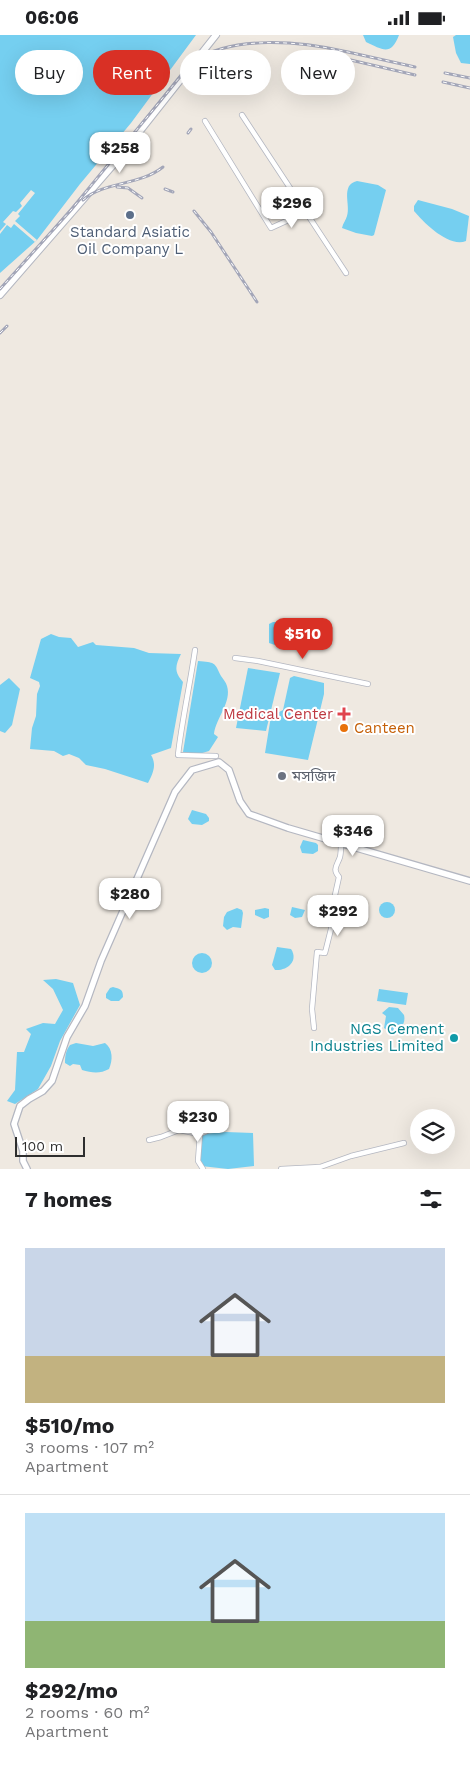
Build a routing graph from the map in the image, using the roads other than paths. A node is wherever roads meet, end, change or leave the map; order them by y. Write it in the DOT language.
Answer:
graph roads {
  1 [pos="216,35"];
  2 [pos="242,115"];
  3 [pos="205,121"];
  4 [pos="306,212"];
  5 [pos="346,273"];
  6 [pos="0,295"];
  7 [pos="195,649"];
  8 [pos="235,658"];
  9 [pos="368,683"];
  10 [pos="216,756"];
  11 [pos="341,843"];
  12 [pos="470,881"];
  13 [pos="314,1028"];
  14 [pos="207,1106"];
  15 [pos="200,1134"];
  16 [pos="149,1140"];
  17 [pos="404,1143"];
  18 [pos="27,1169"];
  19 [pos="203,1169"];
  20 [pos="281,1169"];
  1 -- 6 [label="main road"];
  2 -- 4 [label="street"];
  3 -- 4 [label="street"];
  4 -- 5 [label="street"];
  7 -- 10 [label="street"];
  8 -- 9 [label="street"];
  11 -- 12 [label="street"];
  11 -- 13 [label="street"];
  11 -- 18 [label="street"];
  14 -- 15 [label="street"];
  15 -- 16 [label="street"];
  15 -- 19 [label="street"];
  17 -- 20 [label="street"];
}
